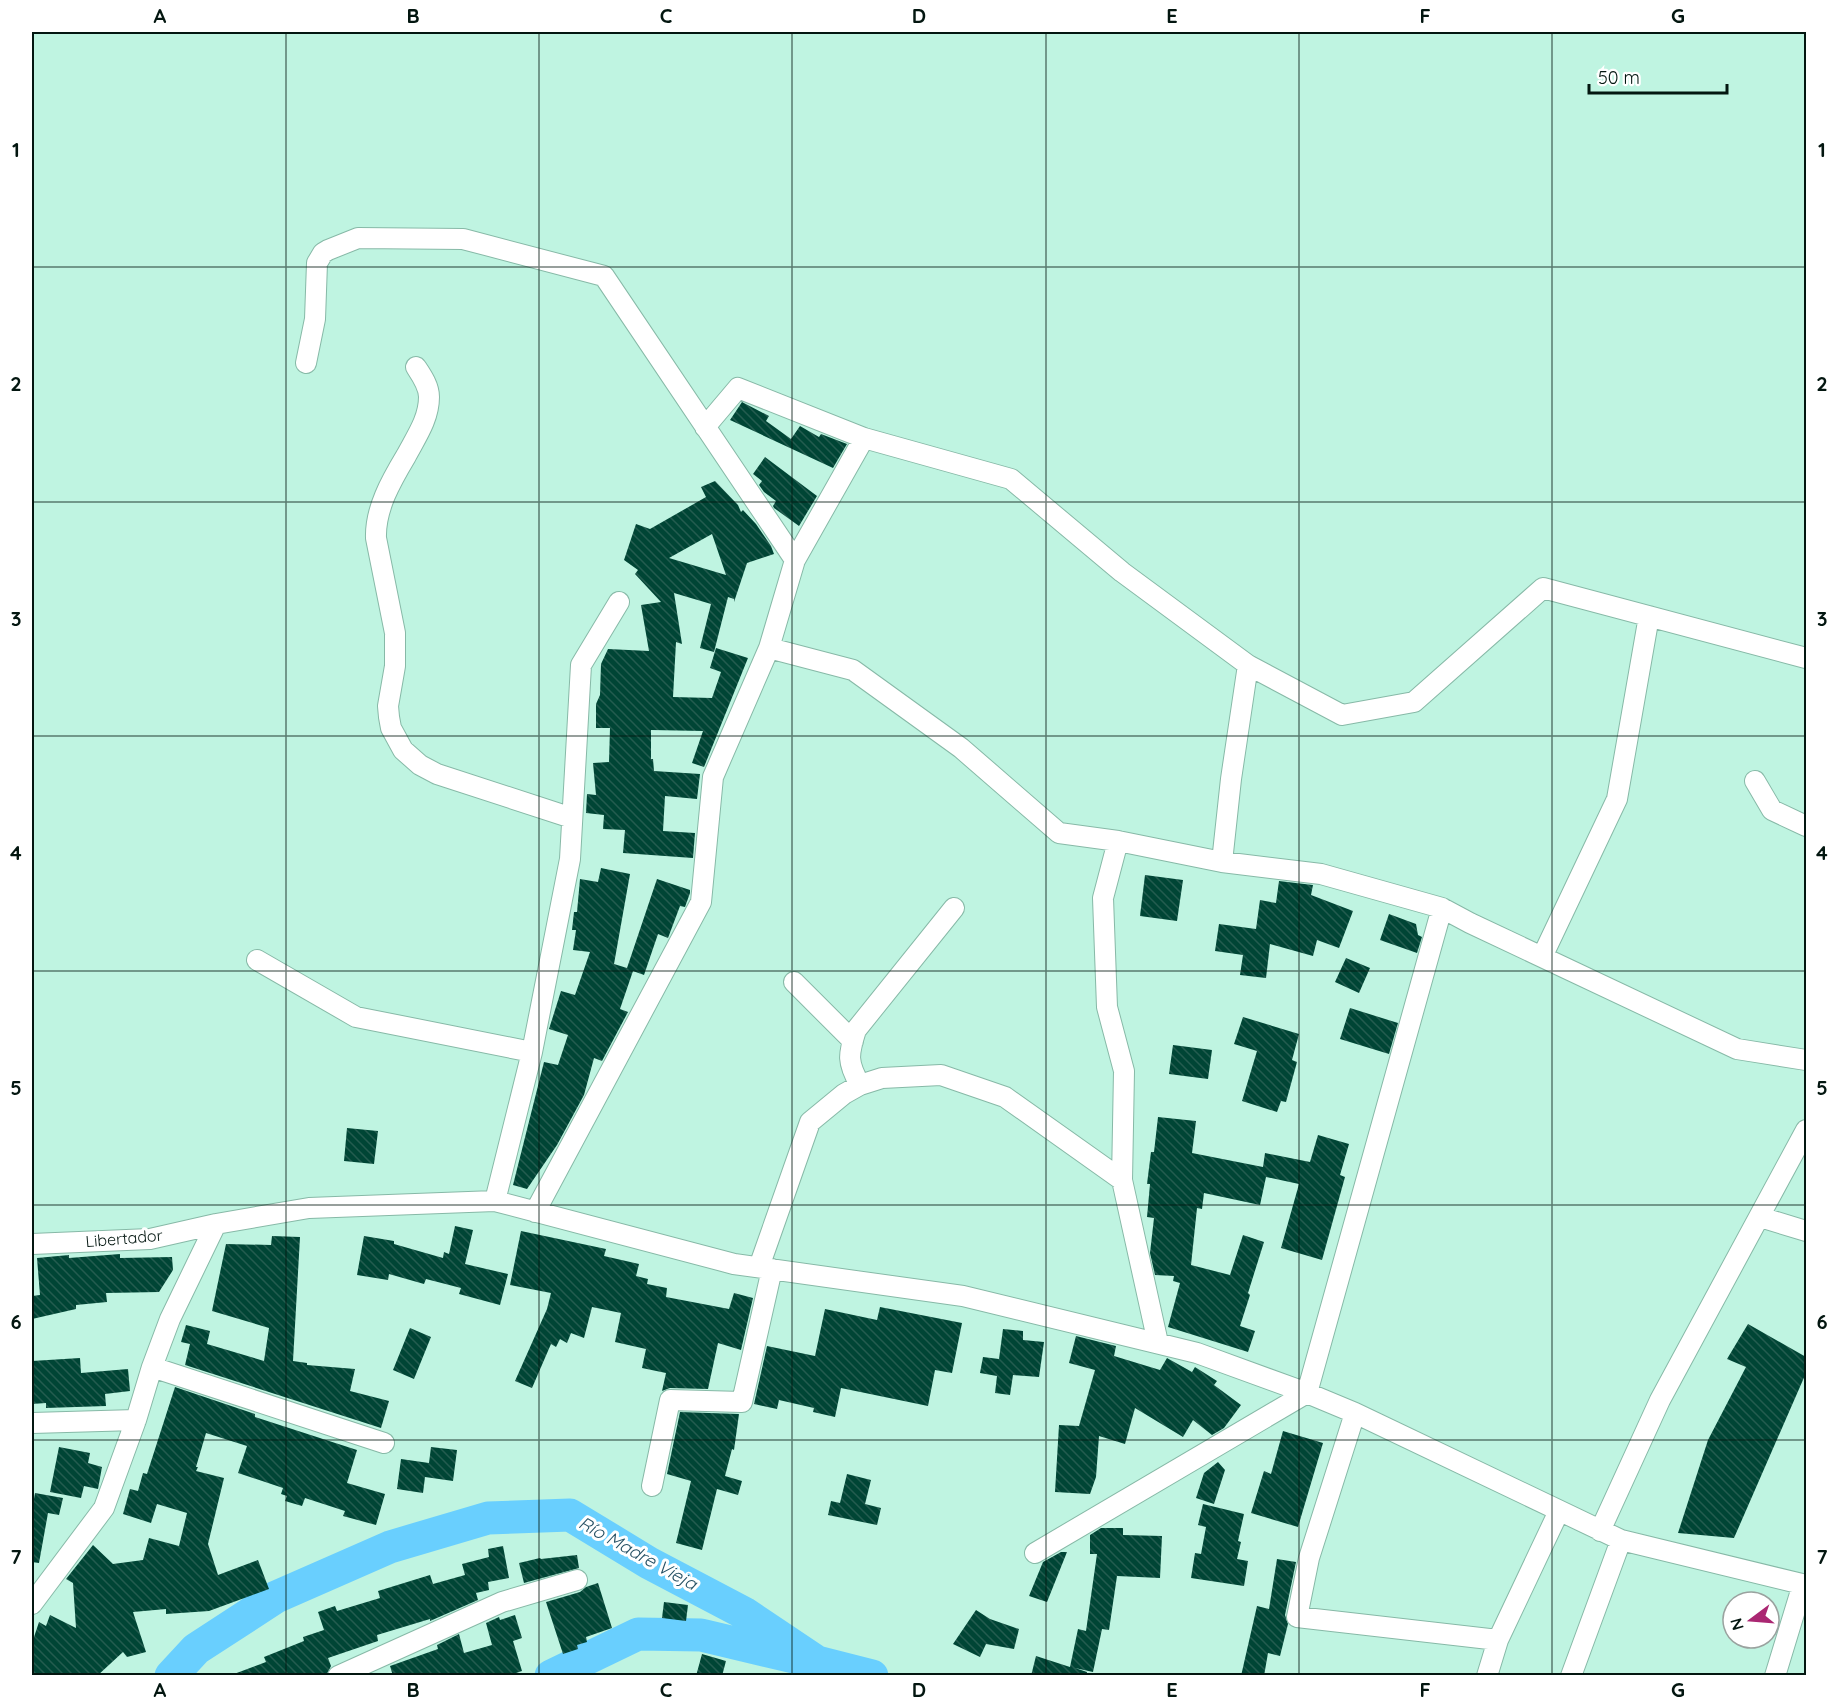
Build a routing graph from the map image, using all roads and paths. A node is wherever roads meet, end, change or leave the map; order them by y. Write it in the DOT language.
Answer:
graph roads {
  1 [pos="306,363"];
  2 [pos="417,367"];
  3 [pos="705,427"];
  4 [pos="864,438"];
  5 [pos="795,560"];
  6 [pos="619,602"];
  7 [pos="1649,616"];
  8 [pos="769,648"];
  9 [pos="1806,658"];
  10 [pos="1248,665"];
  11 [pos="1755,781"];
  12 [pos="572,818"];
  13 [pos="1806,826"];
  14 [pos="1118,840"];
  15 [pos="1222,862"];
  16 [pos="954,908"];
  17 [pos="1442,908"];
  18 [pos="1542,957"];
  19 [pos="258,960"];
  20 [pos="794,982"];
  21 [pos="853,1041"];
  22 [pos="532,1052"];
  23 [pos="1806,1060"];
  24 [pos="860,1085"];
  25 [pos="1806,1130"];
  26 [pos="1122,1180"];
  27 [pos="495,1201"];
  28 [pos="535,1212"];
  29 [pos="1760,1217"];
  30 [pos="216,1224"];
  31 [pos="1806,1231"];
  32 [pos="32,1244"];
  33 [pos="766,1268"];
  34 [pos="1158,1343"];
  35 [pos="152,1367"];
  36 [pos="1307,1393"];
  37 [pos="1354,1413"];
  38 [pos="136,1420"];
  39 [pos="32,1423"];
  40 [pos="384,1443"];
  41 [pos="652,1486"];
  42 [pos="1559,1511"];
  43 [pos="1600,1531"];
  44 [pos="1621,1540"];
  45 [pos="1035,1553"];
  46 [pos="578,1580"];
  47 [pos="1805,1584"];
  48 [pos="32,1604"];
  49 [pos="1498,1640"];
  50 [pos="338,1676"];
  51 [pos="1487,1676"];
  52 [pos="1571,1676"];
  53 [pos="1775,1676"];
  1 -- 3 [label="street"];
  2 -- 12 [label="street"];
  3 -- 4 [label="street"];
  3 -- 5 [label="street"];
  4 -- 5 [label="street"];
  4 -- 10 [label="street"];
  5 -- 8 [label="street"];
  6 -- 12 [label="street"];
  7 -- 9 [label="street"];
  7 -- 10 [label="street"];
  7 -- 18 [label="street"];
  8 -- 14 [label="street"];
  8 -- 28 [label="street"];
  10 -- 15 [label="street"];
  11 -- 13 [label="street"];
  12 -- 22 [label="street"];
  14 -- 15 [label="street"];
  14 -- 26 [label="street"];
  15 -- 17 [label="street"];
  16 -- 21 [label="street"];
  17 -- 18 [label="street"];
  17 -- 36 [label="street"];
  18 -- 23 [label="street"];
  19 -- 22 [label="street"];
  20 -- 21 [label="street"];
  21 -- 24 [label="street"];
  22 -- 27 [label="street"];
  24 -- 26 [label="street"];
  24 -- 33 [label="street"];
  25 -- 29 [label="street"];
  26 -- 34 [label="street"];
  27 -- 28 [label="street, Libertador"];
  27 -- 30 [label="street, Libertador"];
  28 -- 33 [label="street, Libertador"];
  29 -- 31 [label="street"];
  29 -- 43 [label="street"];
  30 -- 32 [label="street, Libertador"];
  30 -- 35 [label="street"];
  33 -- 34 [label="street, Libertador"];
  33 -- 41 [label="street"];
  34 -- 36 [label="street, Libertador"];
  35 -- 38 [label="street"];
  35 -- 40 [label="street"];
  36 -- 37 [label="street, Libertador"];
  36 -- 45 [label="street"];
  37 -- 42 [label="street, Libertador"];
  37 -- 49 [label="street"];
  38 -- 39 [label="street"];
  38 -- 48 [label="street"];
  42 -- 43 [label="street, Libertador"];
  42 -- 49 [label="street"];
  43 -- 44 [label="street, Libertador"];
  44 -- 47 [label="street, Libertador"];
  44 -- 52 [label="street"];
  46 -- 50 [label="street"];
  47 -- 53 [label="street"];
  49 -- 51 [label="street"];
}
